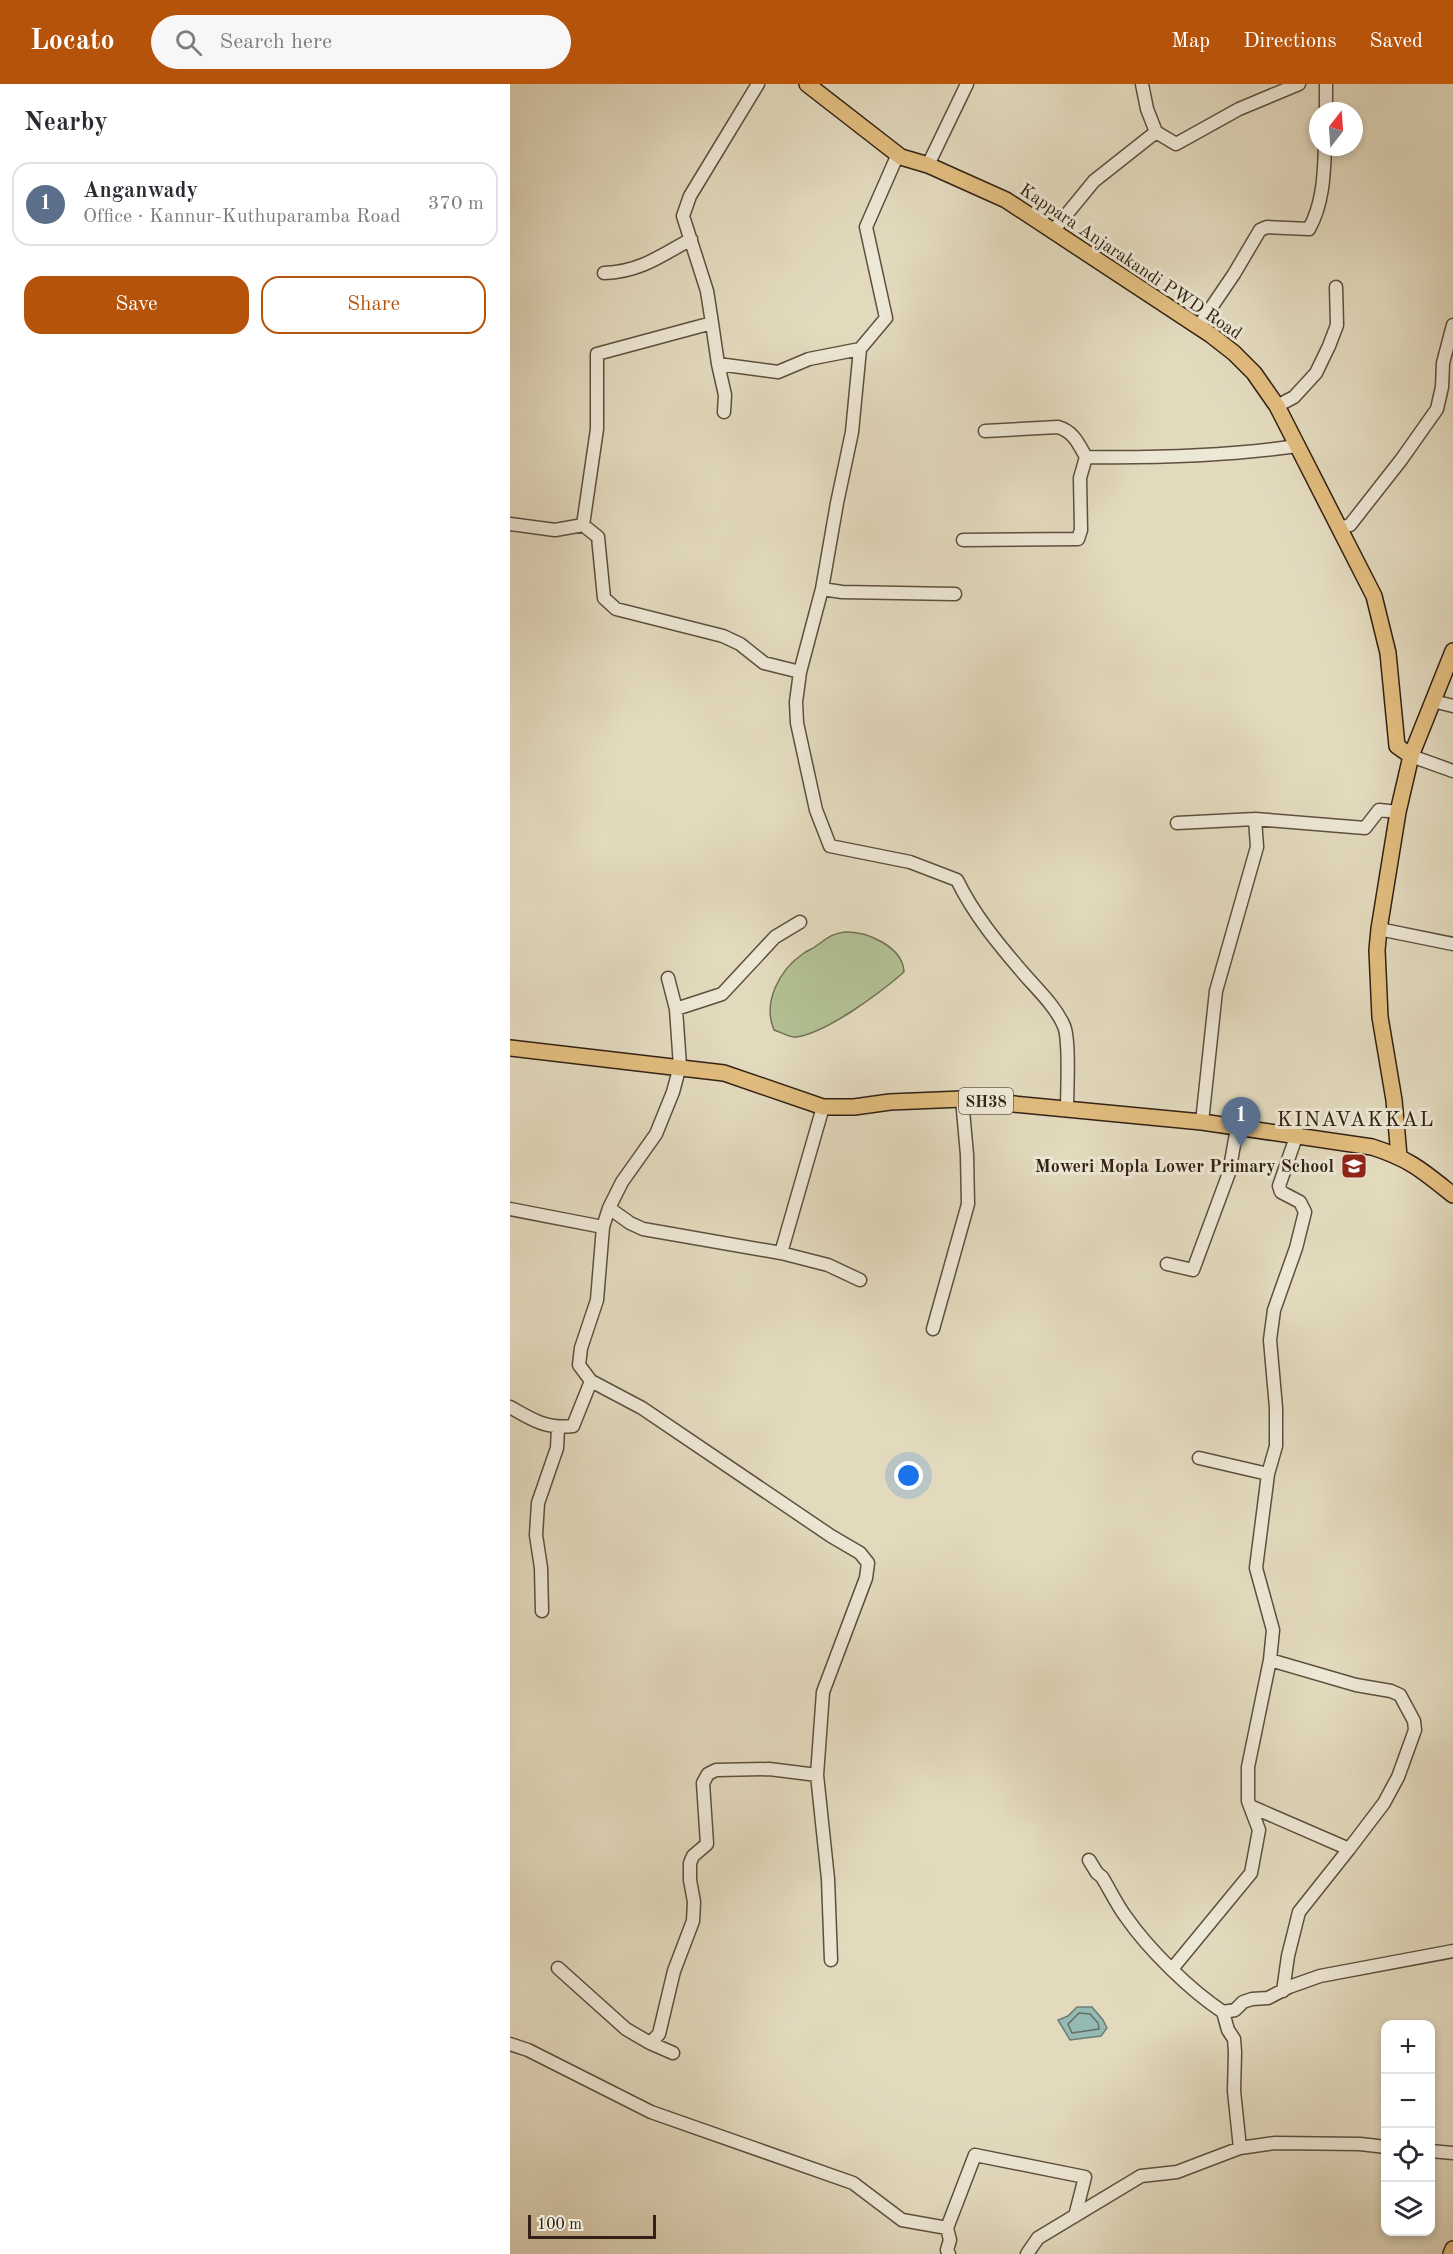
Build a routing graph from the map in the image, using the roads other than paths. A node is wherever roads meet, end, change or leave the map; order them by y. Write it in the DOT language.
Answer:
graph roads {
  1 [pos="758,84"];
  2 [pos="807,84"];
  3 [pos="967,84"];
  4 [pos="1142,84"];
  5 [pos="1299,84"];
  6 [pos="1326,84"];
  7 [pos="1326,102"];
  8 [pos="1156,132"];
  9 [pos="898,154"];
  10 [pos="1325,156"];
  11 [pos="928,165"];
  12 [pos="1053,231"];
  13 [pos="691,239"];
  14 [pos="604,273"];
  15 [pos="1336,287"];
  16 [pos="712,323"];
  17 [pos="1453,325"];
  18 [pos="1198,327"];
  19 [pos="860,349"];
  20 [pos="718,364"];
  21 [pos="1277,406"];
  22 [pos="724,412"];
  23 [pos="985,431"];
  24 [pos="1298,446"];
  25 [pos="1086,457"];
  26 [pos="510,524"];
  27 [pos="583,525"];
  28 [pos="1340,528"];
  29 [pos="963,540"];
  30 [pos="822,589"];
  31 [pos="955,594"];
  32 [pos="1453,651"];
  33 [pos="800,672"];
  34 [pos="1433,701"];
  35 [pos="1453,706"];
  36 [pos="1411,756"];
  37 [pos="1453,771"];
  38 [pos="1398,812"];
  39 [pos="1255,819"];
  40 [pos="1177,823"];
  41 [pos="800,922"];
  42 [pos="1379,929"];
  43 [pos="1453,944"];
  44 [pos="668,978"];
  45 [pos="676,1009"];
  46 [pos="510,1048"];
  47 [pos="680,1066"];
  48 [pos="962,1099"];
  49 [pos="824,1107"];
  50 [pos="1067,1109"];
  51 [pos="1202,1122"];
  52 [pos="1237,1128"];
  53 [pos="1296,1137"];
  54 [pos="1399,1156"];
  55 [pos="1453,1195"];
  56 [pos="609,1208"];
  57 [pos="510,1209"];
  58 [pos="603,1227"];
  59 [pos="781,1253"];
  60 [pos="1167,1264"];
  61 [pos="860,1280"];
  62 [pos="933,1329"];
  63 [pos="591,1381"];
  64 [pos="510,1407"];
  65 [pos="558,1428"];
  66 [pos="1199,1458"];
  67 [pos="1269,1474"];
  68 [pos="542,1611"];
  69 [pos="1270,1660"];
  70 [pos="817,1775"];
  71 [pos="1250,1806"];
  72 [pos="1349,1849"];
  73 [pos="1089,1860"];
  74 [pos="1453,1951"];
  75 [pos="831,1960"];
  76 [pos="558,1968"];
  77 [pos="1172,1969"];
  78 [pos="1283,1991"];
  79 [pos="1223,2012"];
  80 [pos="650,2043"];
  81 [pos="510,2044"];
  82 [pos="673,2053"];
  83 [pos="1381,2146"];
  84 [pos="1240,2148"];
  85 [pos="1435,2151"];
  86 [pos="1453,2153"];
  87 [pos="1075,2216"];
  88 [pos="947,2228"];
  89 [pos="1034,2249"];
  90 [pos="1453,2249"];
  91 [pos="950,2254"];
  92 [pos="1451,2254"];
  1 -- 13 [label="street"];
  2 -- 9 [label="main road, Kappara Anjarakandi PWD Road"];
  3 -- 11 [label="street"];
  4 -- 8 [label="street"];
  5 -- 8 [label="street"];
  6 -- 7 [label="street"];
  8 -- 12 [label="street"];
  9 -- 11 [label="main road, Kappara Anjarakandi PWD Road"];
  9 -- 19 [label="street"];
  10 -- 18 [label="street"];
  11 -- 12 [label="main road, Kappara Anjarakandi PWD Road"];
  12 -- 18 [label="main road, Kappara Anjarakandi PWD Road"];
  13 -- 14 [label="street"];
  13 -- 16 [label="street"];
  15 -- 21 [label="street"];
  16 -- 20 [label="street"];
  16 -- 27 [label="street"];
  17 -- 28 [label="street"];
  18 -- 21 [label="main road, Kappara Anjarakandi PWD Road"];
  19 -- 20 [label="street"];
  19 -- 30 [label="street"];
  20 -- 22 [label="street"];
  21 -- 24 [label="main road, Kappara Anjarakandi PWD Road"];
  23 -- 25 [label="street"];
  24 -- 25 [label="street"];
  24 -- 28 [label="main road, Kappara Anjarakandi PWD Road"];
  25 -- 29 [label="street"];
  26 -- 27 [label="street"];
  27 -- 33 [label="street"];
  28 -- 36 [label="main road, Kappara Anjarakandi PWD Road"];
  30 -- 31 [label="street"];
  30 -- 33 [label="street"];
  32 -- 34 [label="main road"];
  33 -- 50 [label="street"];
  34 -- 35 [label="street"];
  34 -- 36 [label="main road"];
  36 -- 37 [label="street"];
  36 -- 38 [label="main road"];
  38 -- 39 [label="street"];
  38 -- 42 [label="main road"];
  39 -- 40 [label="street"];
  39 -- 51 [label="street"];
  41 -- 45 [label="street"];
  42 -- 43 [label="street"];
  42 -- 54 [label="main road"];
  44 -- 45 [label="street"];
  45 -- 47 [label="street"];
  46 -- 47 [label="main road, SH38"];
  47 -- 49 [label="main road, SH38"];
  47 -- 56 [label="street"];
  48 -- 49 [label="main road, SH38"];
  48 -- 50 [label="main road, SH38"];
  48 -- 62 [label="street"];
  49 -- 59 [label="street"];
  50 -- 51 [label="main road, SH38"];
  51 -- 52 [label="main road, SH38"];
  52 -- 53 [label="main road, SH38"];
  52 -- 60 [label="street"];
  53 -- 54 [label="main road, SH38"];
  53 -- 67 [label="street"];
  54 -- 55 [label="main road, SH38"];
  56 -- 58 [label="street"];
  56 -- 59 [label="street"];
  57 -- 58 [label="street"];
  58 -- 63 [label="street"];
  59 -- 61 [label="street"];
  63 -- 65 [label="street"];
  63 -- 70 [label="street"];
  64 -- 65 [label="street"];
  65 -- 68 [label="street"];
  66 -- 67 [label="street"];
  67 -- 69 [label="street"];
  69 -- 71 [label="street"];
  69 -- 72 [label="street"];
  70 -- 75 [label="street"];
  70 -- 80 [label="street"];
  71 -- 72 [label="street"];
  71 -- 77 [label="street"];
  72 -- 78 [label="street"];
  73 -- 77 [label="street"];
  74 -- 78 [label="street"];
  76 -- 80 [label="street"];
  77 -- 79 [label="street"];
  78 -- 79 [label="street"];
  79 -- 84 [label="street"];
  80 -- 82 [label="street"];
  81 -- 88 [label="street"];
  83 -- 84 [label="street"];
  84 -- 87 [label="street"];
  85 -- 86 [label="street"];
  87 -- 88 [label="street"];
  87 -- 89 [label="street"];
  88 -- 91 [label="street"];
  90 -- 92 [label="main road"];
}
